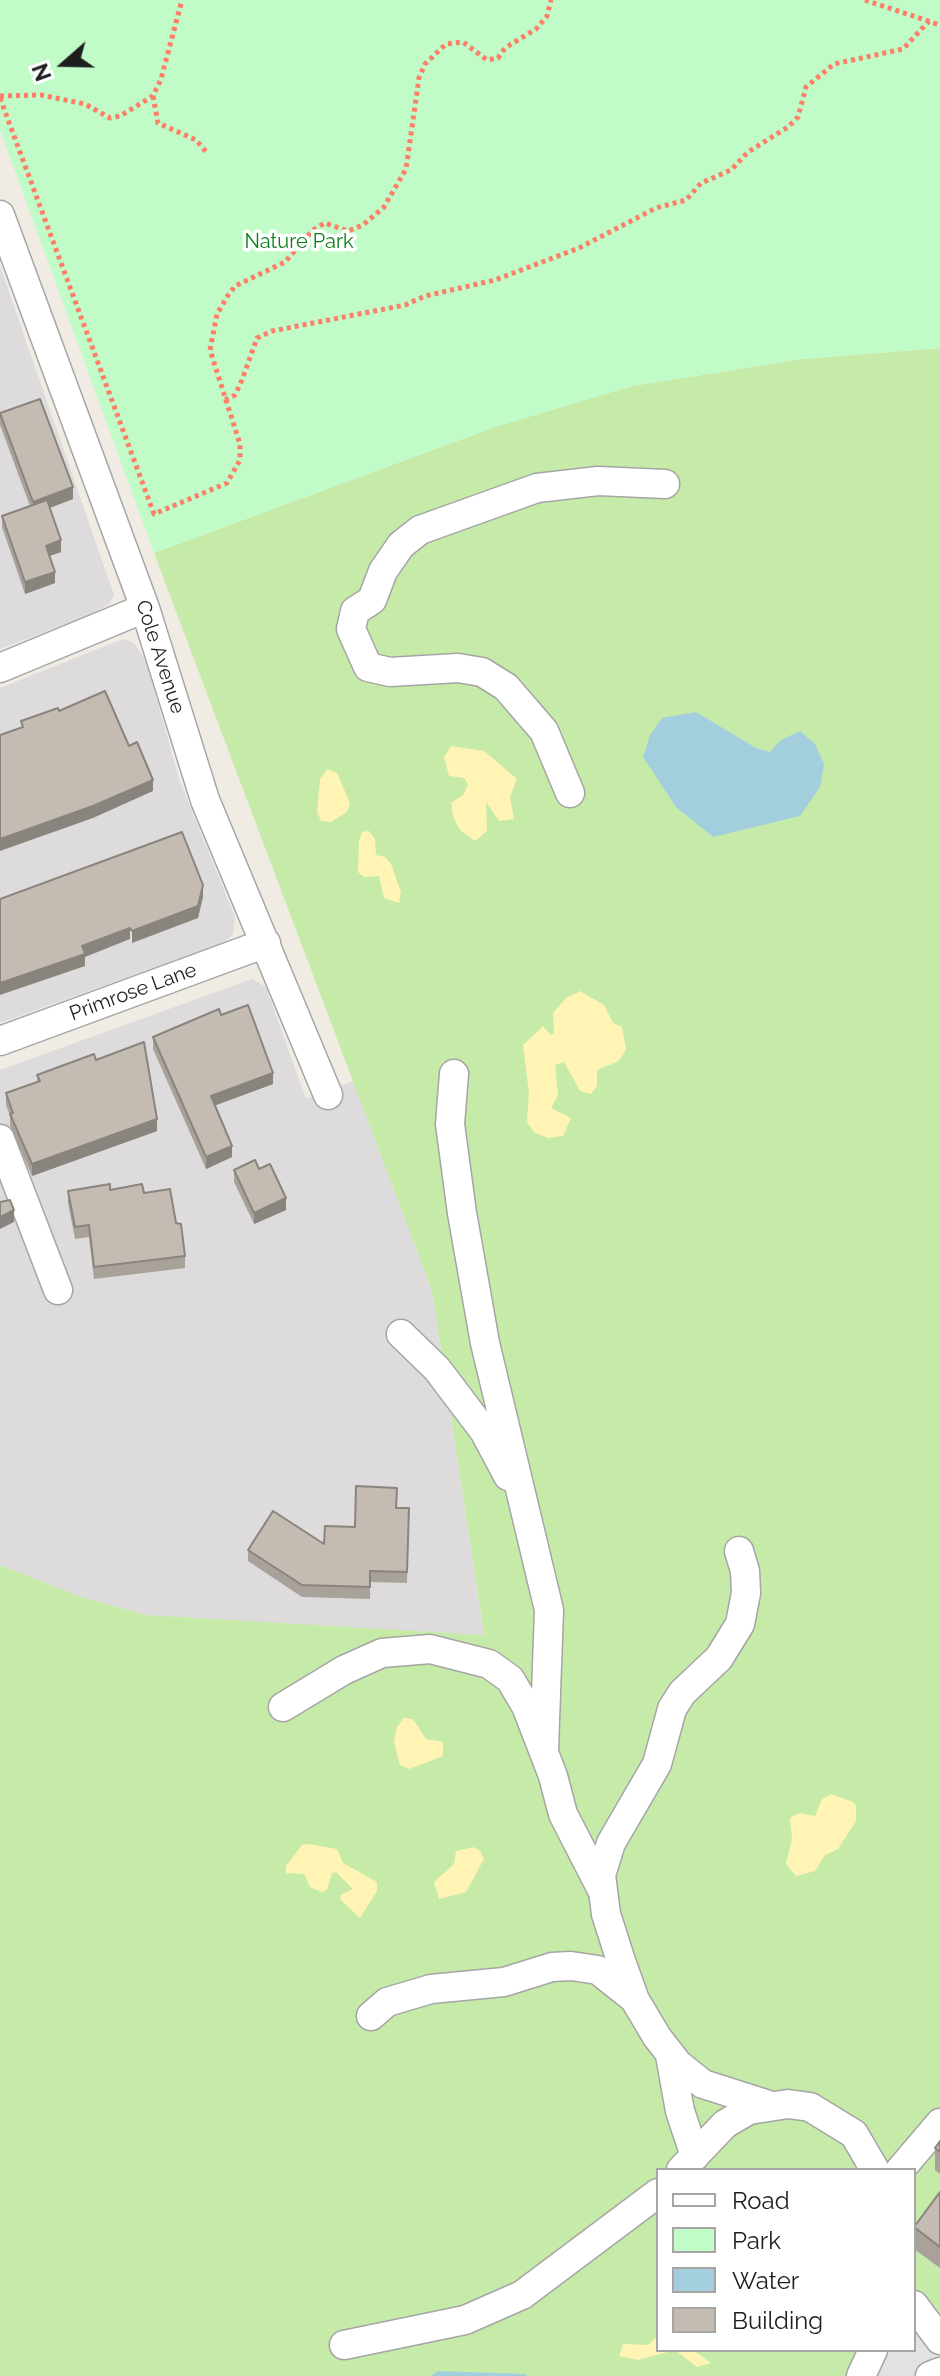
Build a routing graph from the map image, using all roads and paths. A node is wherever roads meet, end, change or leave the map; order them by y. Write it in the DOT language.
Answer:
graph roads {
  1 [pos="182,0"];
  2 [pos="551,0"];
  3 [pos="865,0"];
  4 [pos="929,21"];
  5 [pos="940,25"];
  6 [pos="153,96"];
  7 [pos="0,97"];
  8 [pos="208,154"];
  9 [pos="0,215"];
  10 [pos="225,400"];
  11 [pos="665,484"];
  12 [pos="145,608"];
  13 [pos="0,668"];
  14 [pos="570,793"];
  15 [pos="266,943"];
  16 [pos="0,1041"];
  17 [pos="454,1074"];
  18 [pos="328,1095"];
  19 [pos="0,1139"];
  20 [pos="58,1290"];
  21 [pos="401,1334"];
  22 [pos="526,1508"];
  23 [pos="739,1551"];
  24 [pos="283,1707"];
  25 [pos="544,1749"];
  26 [pos="603,1892"];
  27 [pos="635,2000"];
  28 [pos="371,2016"];
  29 [pos="670,2055"];
  30 [pos="769,2105"];
  31 [pos="940,2123"];
  32 [pos="688,2163"];
  33 [pos="874,2168"];
  34 [pos="902,2168"];
  35 [pos="656,2194"];
  36 [pos="916,2308"];
  37 [pos="940,2340"];
  38 [pos="344,2345"];
  39 [pos="872,2352"];
  40 [pos="940,2372"];
  41 [pos="861,2376"];
  42 [pos="930,2376"];
  1 -- 6 [label="path"];
  2 -- 10 [label="path"];
  3 -- 4 [label="path"];
  4 -- 5 [label="path"];
  4 -- 10 [label="path"];
  6 -- 7 [label="path"];
  6 -- 8 [label="path"];
  7 -- 10 [label="path"];
  9 -- 12 [label="street, Cole Avenue"];
  11 -- 14 [label="street"];
  12 -- 13 [label="street"];
  12 -- 15 [label="street, Cole Avenue"];
  15 -- 16 [label="street, Primrose Lane"];
  15 -- 18 [label="street, Cole Avenue"];
  17 -- 22 [label="street"];
  19 -- 20 [label="street"];
  21 -- 22 [label="street"];
  22 -- 25 [label="street"];
  23 -- 26 [label="street"];
  24 -- 25 [label="street"];
  25 -- 26 [label="street"];
  26 -- 27 [label="street"];
  27 -- 28 [label="street"];
  27 -- 29 [label="street"];
  29 -- 30 [label="street"];
  29 -- 32 [label="street"];
  30 -- 32 [label="street"];
  30 -- 33 [label="street"];
  31 -- 34 [label="street"];
  35 -- 38 [label="street"];
  36 -- 37 [label="street"];
  39 -- 41 [label="street"];
  40 -- 42 [label="street"];
}
